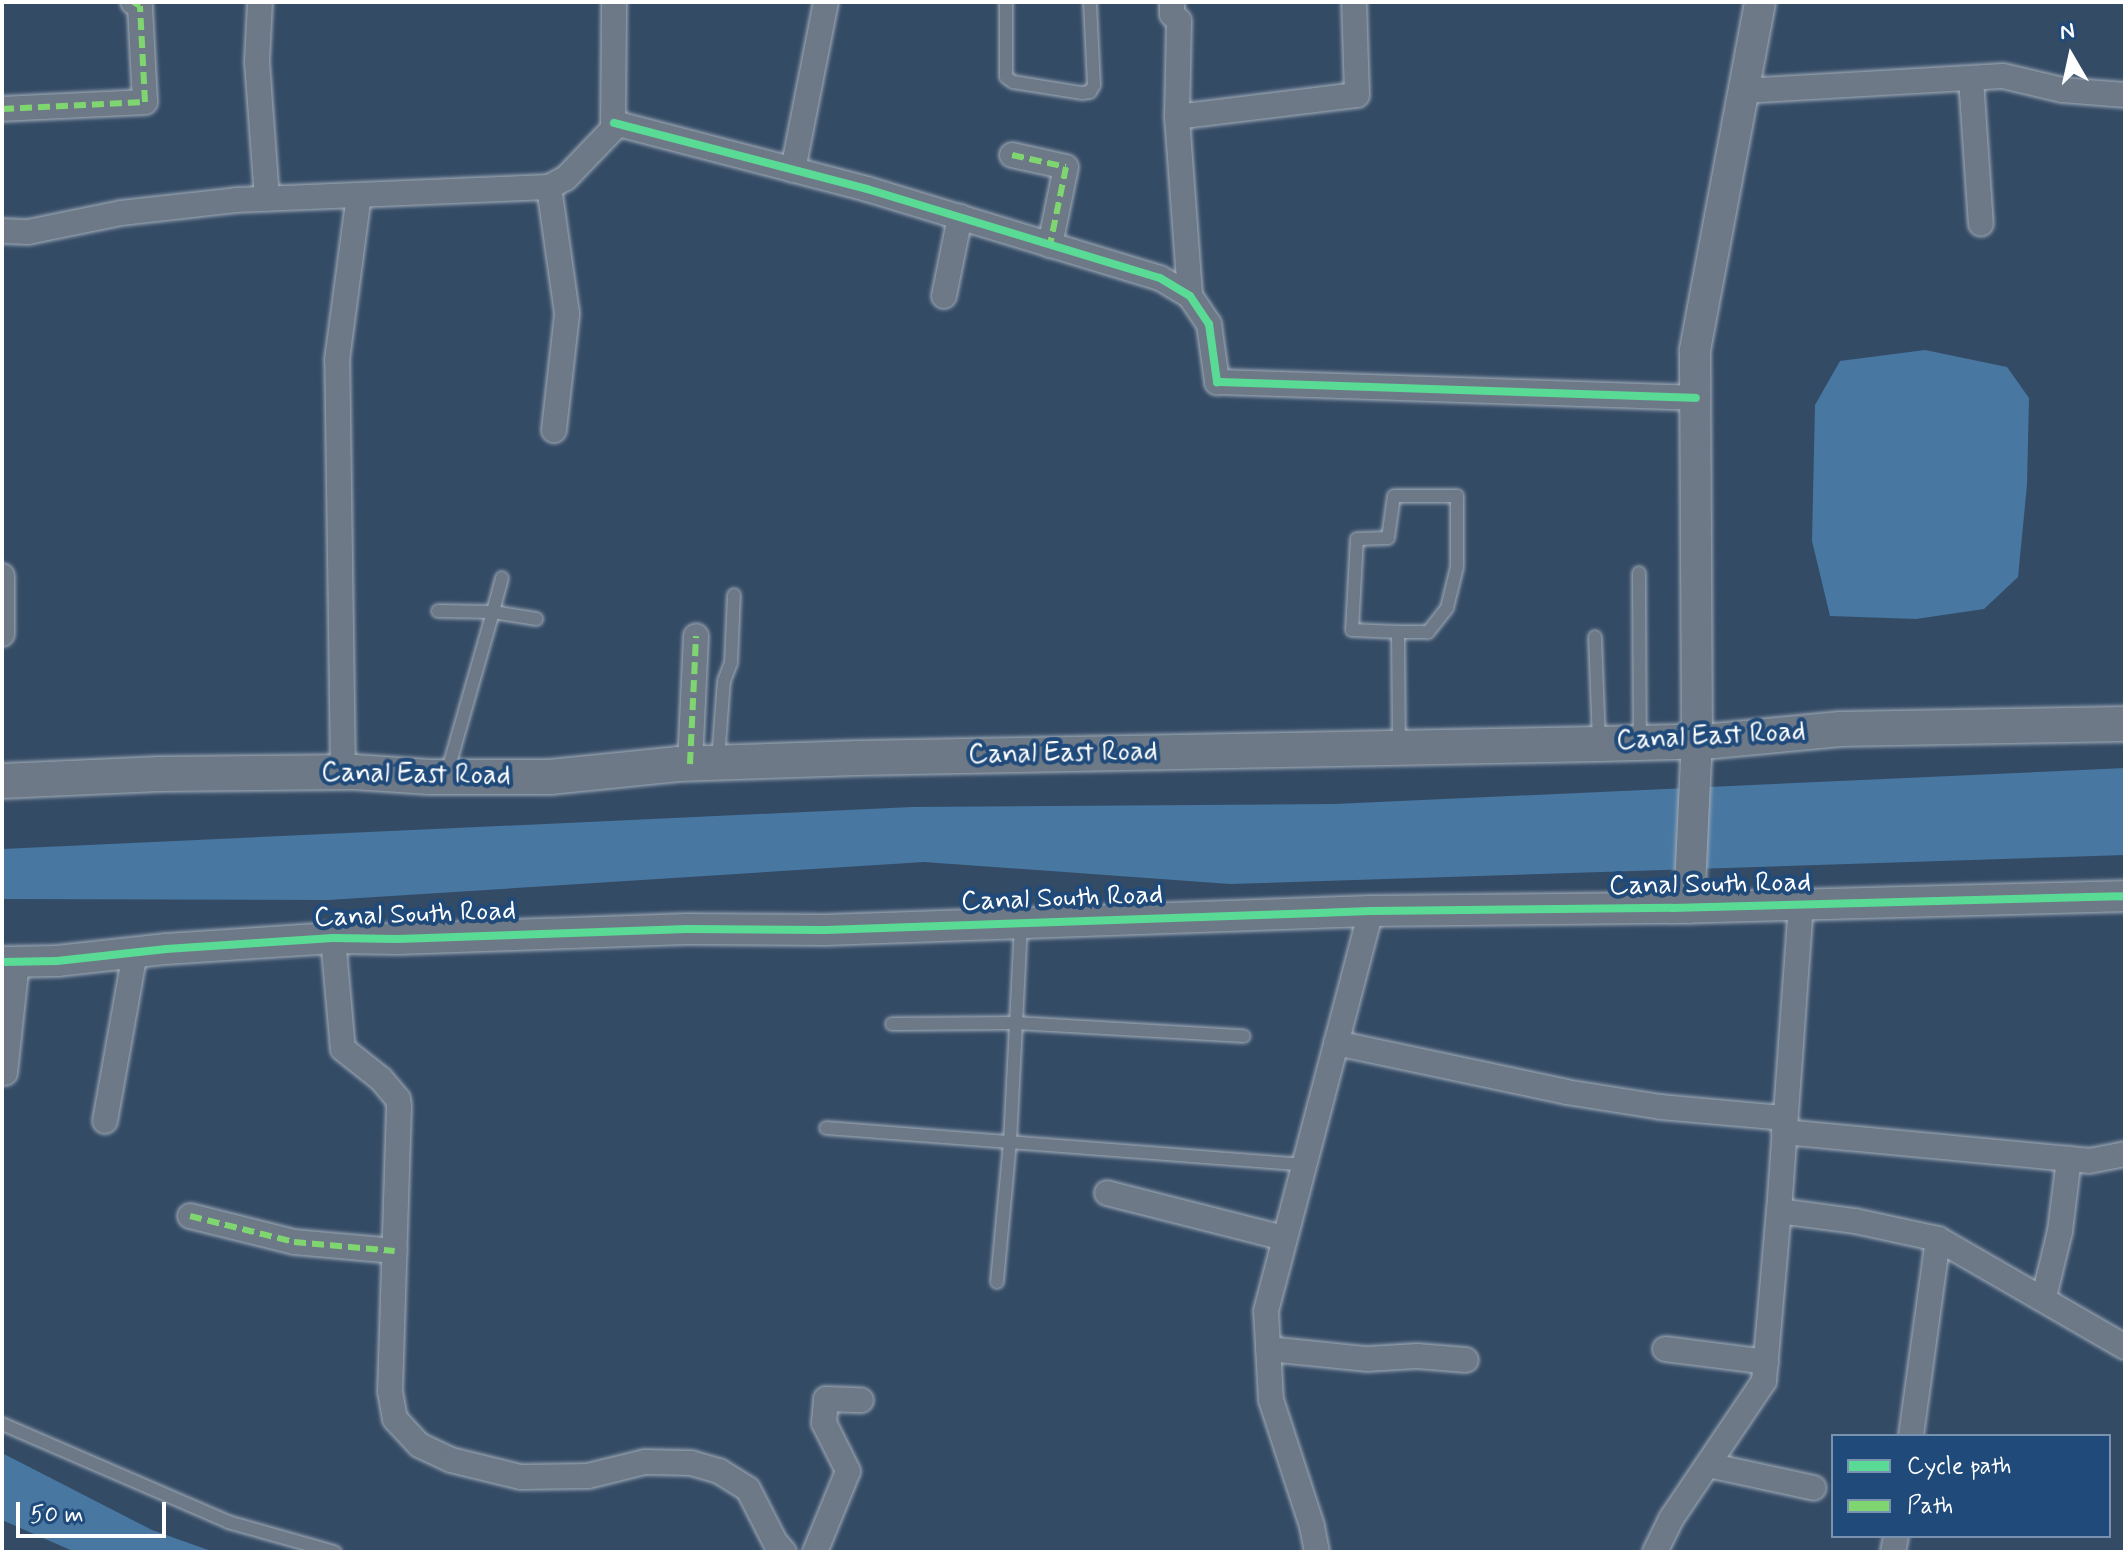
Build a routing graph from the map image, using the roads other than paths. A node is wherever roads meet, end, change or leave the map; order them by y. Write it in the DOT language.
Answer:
graph roads {
  1 [pos="133,2"];
  2 [pos="260,2"];
  3 [pos="614,2"];
  4 [pos="826,2"];
  5 [pos="1006,2"];
  6 [pos="1090,2"];
  7 [pos="1172,2"];
  8 [pos="1354,2"];
  9 [pos="1760,2"];
  10 [pos="1971,79"];
  11 [pos="1743,91"];
  12 [pos="2125,95"];
  13 [pos="2,109"];
  14 [pos="1177,117"];
  15 [pos="614,123"];
  16 [pos="1012,155"];
  17 [pos="793,170"];
  18 [pos="549,187"];
  19 [pos="359,196"];
  20 [pos="267,199"];
  21 [pos="960,217"];
  22 [pos="1981,224"];
  23 [pos="2,231"];
  24 [pos="1050,245"];
  25 [pos="944,296"];
  26 [pos="1190,296"];
  27 [pos="1696,398"];
  28 [pos="554,430"];
  29 [pos="1639,573"];
  30 [pos="2,576"];
  31 [pos="502,578"];
  32 [pos="734,595"];
  33 [pos="438,611"];
  34 [pos="493,612"];
  35 [pos="536,619"];
  36 [pos="1398,632"];
  37 [pos="2,634"];
  38 [pos="696,636"];
  39 [pos="1595,637"];
  40 [pos="2125,724"];
  41 [pos="1697,741"];
  42 [pos="1640,743"];
  43 [pos="1599,744"];
  44 [pos="1399,747"];
  45 [pos="704,763"];
  46 [pos="343,772"];
  47 [pos="446,777"];
  48 [pos="2,781"];
  49 [pos="2125,896"];
  50 [pos="1801,904"];
  51 [pos="1689,908"];
  52 [pos="1371,911"];
  53 [pos="1021,923"];
  54 [pos="333,938"];
  55 [pos="135,952"];
  56 [pos="9,962"];
  57 [pos="1016,1023"];
  58 [pos="892,1024"];
  59 [pos="1244,1036"];
  60 [pos="1336,1043"];
  61 [pos="5,1073"];
  62 [pos="105,1121"];
  63 [pos="1785,1125"];
  64 [pos="826,1128"];
  65 [pos="1010,1142"];
  66 [pos="2125,1154"];
  67 [pos="2069,1159"];
  68 [pos="1303,1165"];
  69 [pos="1107,1193"];
  70 [pos="1779,1211"];
  71 [pos="190,1216"];
  72 [pos="1284,1238"];
  73 [pos="1938,1239"];
  74 [pos="395,1251"];
  75 [pos="997,1282"];
  76 [pos="2044,1297"];
  77 [pos="2125,1347"];
  78 [pos="1268,1349"];
  79 [pos="1665,1349"];
  80 [pos="1466,1360"];
  81 [pos="1766,1362"];
  82 [pos="861,1400"];
  83 [pos="2,1424"];
  84 [pos="1911,1434"];
  85 [pos="1708,1465"];
  86 [pos="1814,1488"];
  87 [pos="335,1552"];
  88 [pos="784,1552"];
  89 [pos="815,1552"];
  90 [pos="1317,1552"];
  91 [pos="1655,1552"];
  1 -- 13 [label="street"];
  2 -- 20 [label="street"];
  3 -- 15 [label="street"];
  4 -- 17 [label="street"];
  5 -- 6 [label="lane"];
  7 -- 14 [label="street"];
  8 -- 14 [label="street"];
  9 -- 11 [label="street"];
  10 -- 11 [label="street"];
  10 -- 12 [label="street"];
  10 -- 22 [label="street"];
  11 -- 27 [label="street"];
  14 -- 26 [label="street"];
  15 -- 17 [label="street"];
  15 -- 18 [label="street"];
  16 -- 24 [label="street"];
  17 -- 21 [label="street"];
  18 -- 19 [label="street"];
  18 -- 28 [label="street"];
  19 -- 20 [label="street"];
  19 -- 46 [label="street"];
  20 -- 23 [label="street"];
  21 -- 24 [label="street"];
  21 -- 25 [label="street"];
  24 -- 26 [label="street"];
  26 -- 27 [label="street"];
  27 -- 41 [label="street"];
  29 -- 42 [label="lane"];
  30 -- 37 [label="street"];
  31 -- 34 [label="lane"];
  32 -- 45 [label="lane"];
  33 -- 34 [label="lane"];
  34 -- 35 [label="lane"];
  34 -- 47 [label="lane"];
  36 -- 36 [label="lane"];
  36 -- 44 [label="lane"];
  38 -- 45 [label="street"];
  39 -- 43 [label="lane"];
  40 -- 41 [label="main road, Canal East Road"];
  41 -- 42 [label="main road, Canal East Road"];
  41 -- 51 [label="street"];
  42 -- 43 [label="main road, Canal East Road"];
  43 -- 44 [label="main road, Canal East Road"];
  44 -- 45 [label="main road, Canal East Road"];
  45 -- 47 [label="main road, Canal East Road"];
  46 -- 47 [label="main road, Canal East Road"];
  46 -- 48 [label="main road, Canal East Road"];
  49 -- 50 [label="street, Canal South Road"];
  50 -- 51 [label="street, Canal South Road"];
  50 -- 63 [label="street"];
  51 -- 52 [label="street, Canal South Road"];
  52 -- 53 [label="street, Canal South Road"];
  52 -- 60 [label="street"];
  53 -- 54 [label="street, Canal South Road"];
  53 -- 57 [label="lane"];
  54 -- 55 [label="street, Canal South Road"];
  54 -- 74 [label="street"];
  55 -- 56 [label="street, Canal South Road"];
  55 -- 62 [label="street"];
  56 -- 61 [label="street"];
  57 -- 58 [label="lane"];
  57 -- 59 [label="lane"];
  57 -- 65 [label="lane"];
  60 -- 63 [label="street"];
  60 -- 68 [label="street"];
  63 -- 67 [label="street"];
  63 -- 70 [label="street"];
  64 -- 65 [label="lane"];
  65 -- 68 [label="lane"];
  65 -- 75 [label="lane"];
  66 -- 67 [label="street"];
  67 -- 76 [label="street"];
  68 -- 72 [label="street"];
  69 -- 72 [label="street"];
  70 -- 73 [label="street"];
  70 -- 81 [label="street"];
  71 -- 74 [label="street"];
  72 -- 78 [label="street"];
  73 -- 76 [label="street"];
  73 -- 84 [label="street"];
  74 -- 88 [label="street"];
  76 -- 77 [label="street"];
  78 -- 80 [label="street"];
  78 -- 90 [label="street"];
  79 -- 81 [label="street"];
  81 -- 85 [label="street"];
  82 -- 89 [label="street"];
  83 -- 87 [label="lane"];
  85 -- 86 [label="street"];
  85 -- 91 [label="street"];
}
